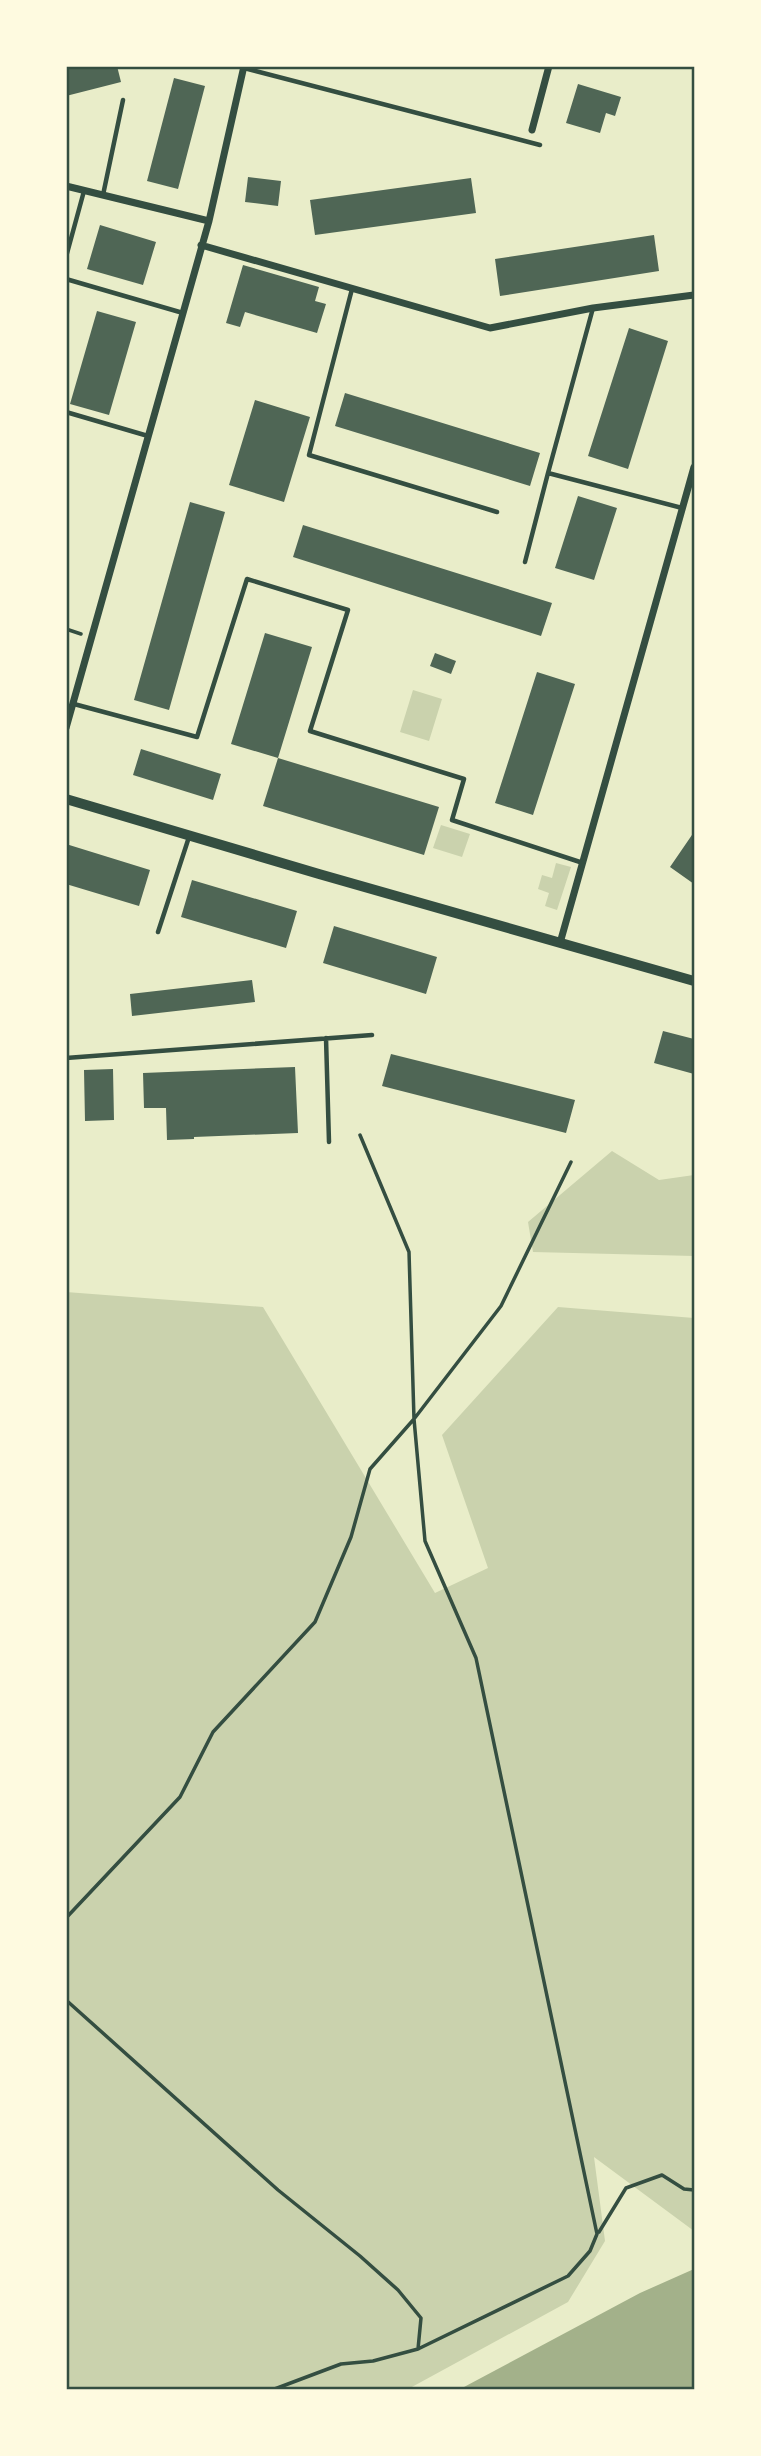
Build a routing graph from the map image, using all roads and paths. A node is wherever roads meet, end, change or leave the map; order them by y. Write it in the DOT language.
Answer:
graph roads {
  1 [pos="549,66"];
  2 [pos="244,67"];
  3 [pos="123,100"];
  4 [pos="532,130"];
  5 [pos="540,145"];
  6 [pos="66,186"];
  7 [pos="84,191"];
  8 [pos="103,196"];
  9 [pos="209,220"];
  10 [pos="201,245"];
  11 [pos="66,257"];
  12 [pos="66,279"];
  13 [pos="352,288"];
  14 [pos="695,295"];
  15 [pos="593,308"];
  16 [pos="183,313"];
  17 [pos="66,412"];
  18 [pos="149,437"];
  19 [pos="695,467"];
  20 [pos="548,473"];
  21 [pos="683,509"];
  22 [pos="497,512"];
  23 [pos="525,562"];
  24 [pos="74,704"];
  25 [pos="66,728"];
  26 [pos="66,799"];
  27 [pos="189,836"];
  28 [pos="584,863"];
  29 [pos="158,932"];
  30 [pos="561,943"];
  31 [pos="695,981"];
  32 [pos="372,1035"];
  33 [pos="326,1038"];
  34 [pos="66,1058"];
  35 [pos="360,1135"];
  36 [pos="329,1142"];
  37 [pos="571,1162"];
  38 [pos="414,1419"];
  39 [pos="66,1918"];
  40 [pos="66,2000"];
  41 [pos="695,2190"];
  42 [pos="597,2234"];
  43 [pos="418,2349"];
  44 [pos="272,2389"];
  1 -- 4 [label="street"];
  2 -- 5 [label="lane"];
  2 -- 9 [label="street"];
  3 -- 8 [label="lane"];
  6 -- 7 [label="street"];
  7 -- 8 [label="street"];
  7 -- 11 [label="lane"];
  8 -- 9 [label="street"];
  9 -- 10 [label="street"];
  10 -- 13 [label="street"];
  10 -- 16 [label="street"];
  12 -- 16 [label="lane"];
  13 -- 15 [label="street"];
  13 -- 22 [label="lane"];
  14 -- 15 [label="street"];
  15 -- 20 [label="lane"];
  16 -- 18 [label="street"];
  17 -- 18 [label="lane"];
  18 -- 24 [label="street"];
  19 -- 21 [label="street"];
  20 -- 21 [label="lane"];
  20 -- 23 [label="lane"];
  21 -- 28 [label="street"];
  24 -- 25 [label="street"];
  24 -- 28 [label="lane"];
  26 -- 27 [label="street"];
  27 -- 29 [label="lane"];
  27 -- 30 [label="street"];
  28 -- 30 [label="street"];
  30 -- 31 [label="street"];
  32 -- 33 [label="lane"];
  33 -- 34 [label="lane"];
  33 -- 36 [label="lane"];
  35 -- 38 [label="path"];
  37 -- 38 [label="path"];
  38 -- 39 [label="path"];
  38 -- 42 [label="path"];
  40 -- 43 [label="path"];
  41 -- 42 [label="path"];
  42 -- 43 [label="path"];
  43 -- 44 [label="path"];
}
